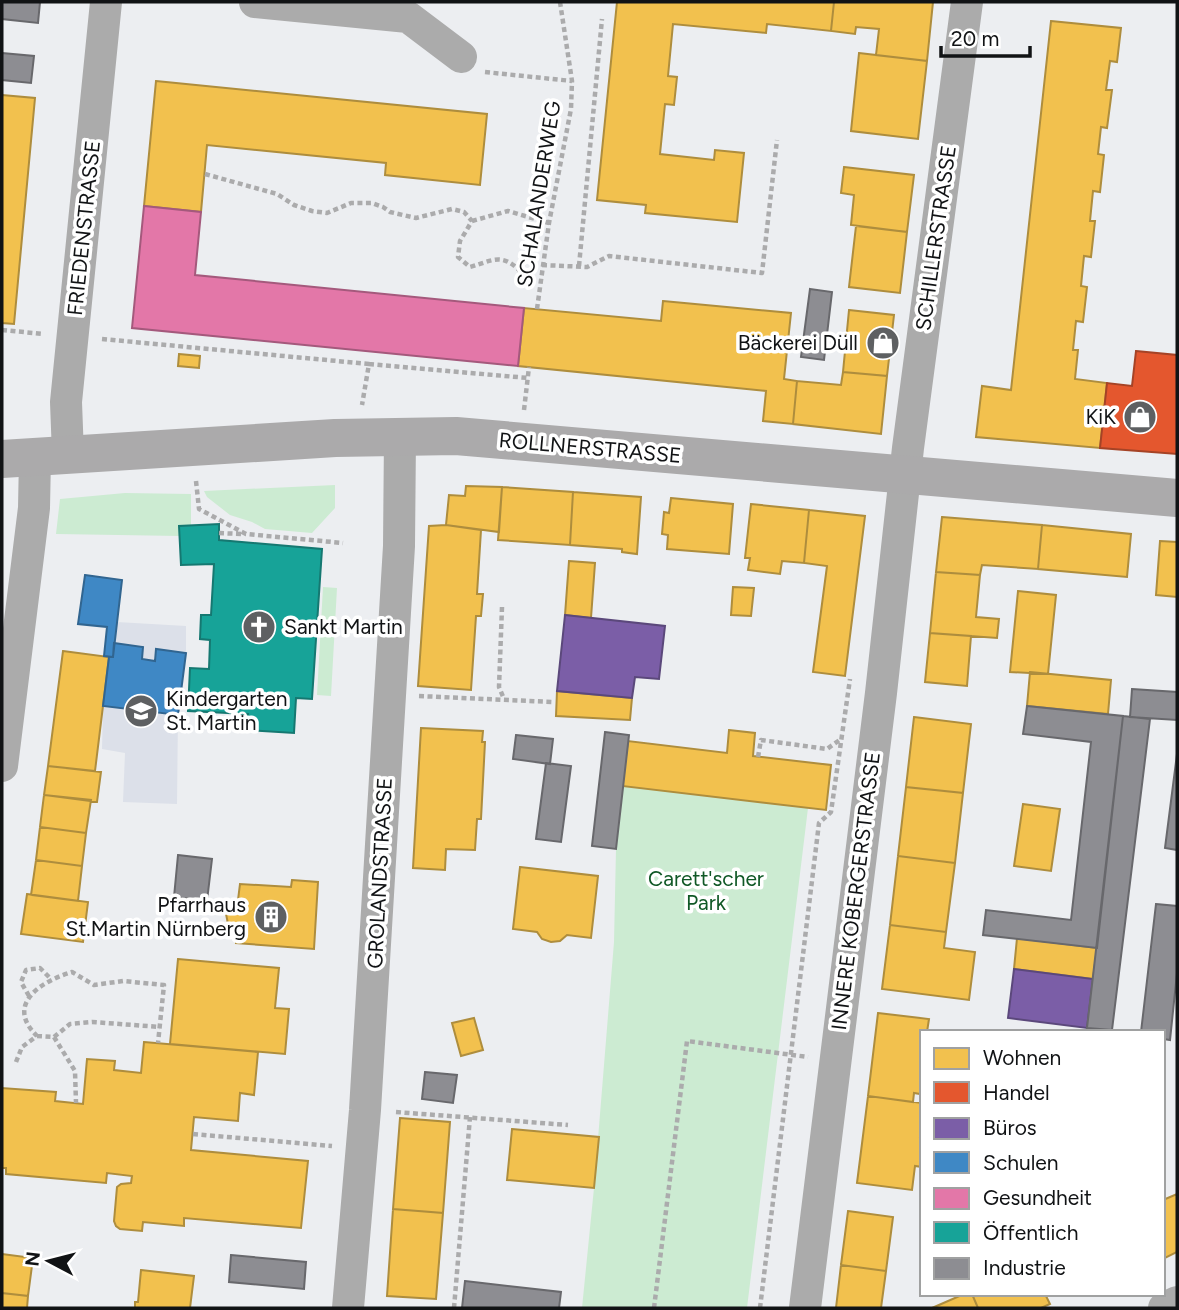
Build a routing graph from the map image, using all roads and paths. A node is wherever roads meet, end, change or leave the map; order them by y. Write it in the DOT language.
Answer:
graph roads {
  1 [pos="106,2"];
  2 [pos="255,2"];
  3 [pos="561,2"];
  4 [pos="967,2"];
  5 [pos="602,19"];
  6 [pos="461,57"];
  7 [pos="572,81"];
  8 [pos="777,140"];
  9 [pos="205,174"];
  10 [pos="472,221"];
  11 [pos="549,223"];
  12 [pos="542,265"];
  13 [pos="579,266"];
  14 [pos="519,285"];
  15 [pos="537,309"];
  16 [pos="2,330"];
  17 [pos="33,333"];
  18 [pos="73,336"];
  19 [pos="369,364"];
  20 [pos="529,367"];
  21 [pos="528,378"];
  22 [pos="523,421"];
  23 [pos="400,436"];
  24 [pos="362,437"];
  25 [pos="35,457"];
  26 [pos="905,474"];
  27 [pos="210,480"];
  28 [pos="182,481"];
  29 [pos="196,481"];
  30 [pos="1177,498"];
  31 [pos="219,533"];
  32 [pos="246,534"];
  33 [pos="343,542"];
  34 [pos="502,607"];
  35 [pos="850,677"];
  36 [pos="418,696"];
  37 [pos="504,699"];
  38 [pos="552,702"];
  39 [pos="841,739"];
  40 [pos="758,757"];
  41 [pos="2,766"];
  42 [pos="51,979"];
  43 [pos="29,996"];
  44 [pos="160,1027"];
  45 [pos="37,1036"];
  46 [pos="54,1037"];
  47 [pos="158,1043"];
  48 [pos="791,1055"];
  49 [pos="834,1060"];
  50 [pos="16,1062"];
  51 [pos="76,1103"];
  52 [pos="395,1112"];
  53 [pos="470,1117"];
  54 [pos="568,1125"];
  55 [pos="193,1134"];
  56 [pos="319,1145"];
  57 [pos="1177,1302"];
  58 [pos="348,1308"];
  59 [pos="454,1308"];
  60 [pos="654,1308"];
  61 [pos="760,1308"];
  62 [pos="805,1308"];
  63 [pos="1164,1308"];
  1 -- 18 [label="street, FRIEDENSTRASSE"];
  2 -- 6 [label="street"];
  3 -- 7 [label="path, SCHALANDERWEG"];
  4 -- 26 [label="street, SCHILLERSTRASSE"];
  5 -- 13 [label="path"];
  6 -- 7 [label="path"];
  7 -- 11 [label="path, SCHALANDERWEG"];
  8 -- 13 [label="path"];
  9 -- 10 [label="path"];
  10 -- 11 [label="path"];
  10 -- 14 [label="path"];
  11 -- 12 [label="path, SCHALANDERWEG"];
  12 -- 13 [label="path"];
  12 -- 15 [label="path, SCHALANDERWEG"];
  16 -- 17 [label="path"];
  18 -- 19 [label="path"];
  18 -- 25 [label="street, FRIEDENSTRASSE"];
  19 -- 21 [label="path"];
  19 -- 24 [label="path"];
  20 -- 21 [label="path"];
  21 -- 22 [label="path"];
  23 -- 24 [label="street, ROLLNERSTRASSE"];
  23 -- 26 [label="street, ROLLNERSTRASSE"];
  23 -- 58 [label="street, GROLANDSTRASSE"];
  24 -- 25 [label="street, ROLLNERSTRASSE"];
  25 -- 41 [label="street, FRIEDENSTRASSE"];
  26 -- 30 [label="street, ROLLNERSTRASSE"];
  26 -- 49 [label="street, INNERE KOBERGERSTRASSE"];
  27 -- 29 [label="path"];
  28 -- 29 [label="path"];
  29 -- 32 [label="path"];
  31 -- 32 [label="path"];
  32 -- 33 [label="path"];
  34 -- 37 [label="path"];
  35 -- 39 [label="path"];
  36 -- 37 [label="path"];
  37 -- 38 [label="path"];
  39 -- 40 [label="path"];
  39 -- 48 [label="path"];
  42 -- 43 [label="path"];
  42 -- 43 [label="path"];
  42 -- 44 [label="path"];
  43 -- 45 [label="path"];
  44 -- 46 [label="path"];
  44 -- 47 [label="path"];
  45 -- 46 [label="path"];
  45 -- 50 [label="path"];
  46 -- 51 [label="path"];
  48 -- 49 [label="path"];
  48 -- 60 [label="path"];
  48 -- 61 [label="path"];
  49 -- 62 [label="street, INNERE KOBERGERSTRASSE"];
  52 -- 53 [label="path"];
  53 -- 54 [label="path"];
  53 -- 59 [label="path"];
  55 -- 56 [label="path"];
  57 -- 63 [label="street"];
}
